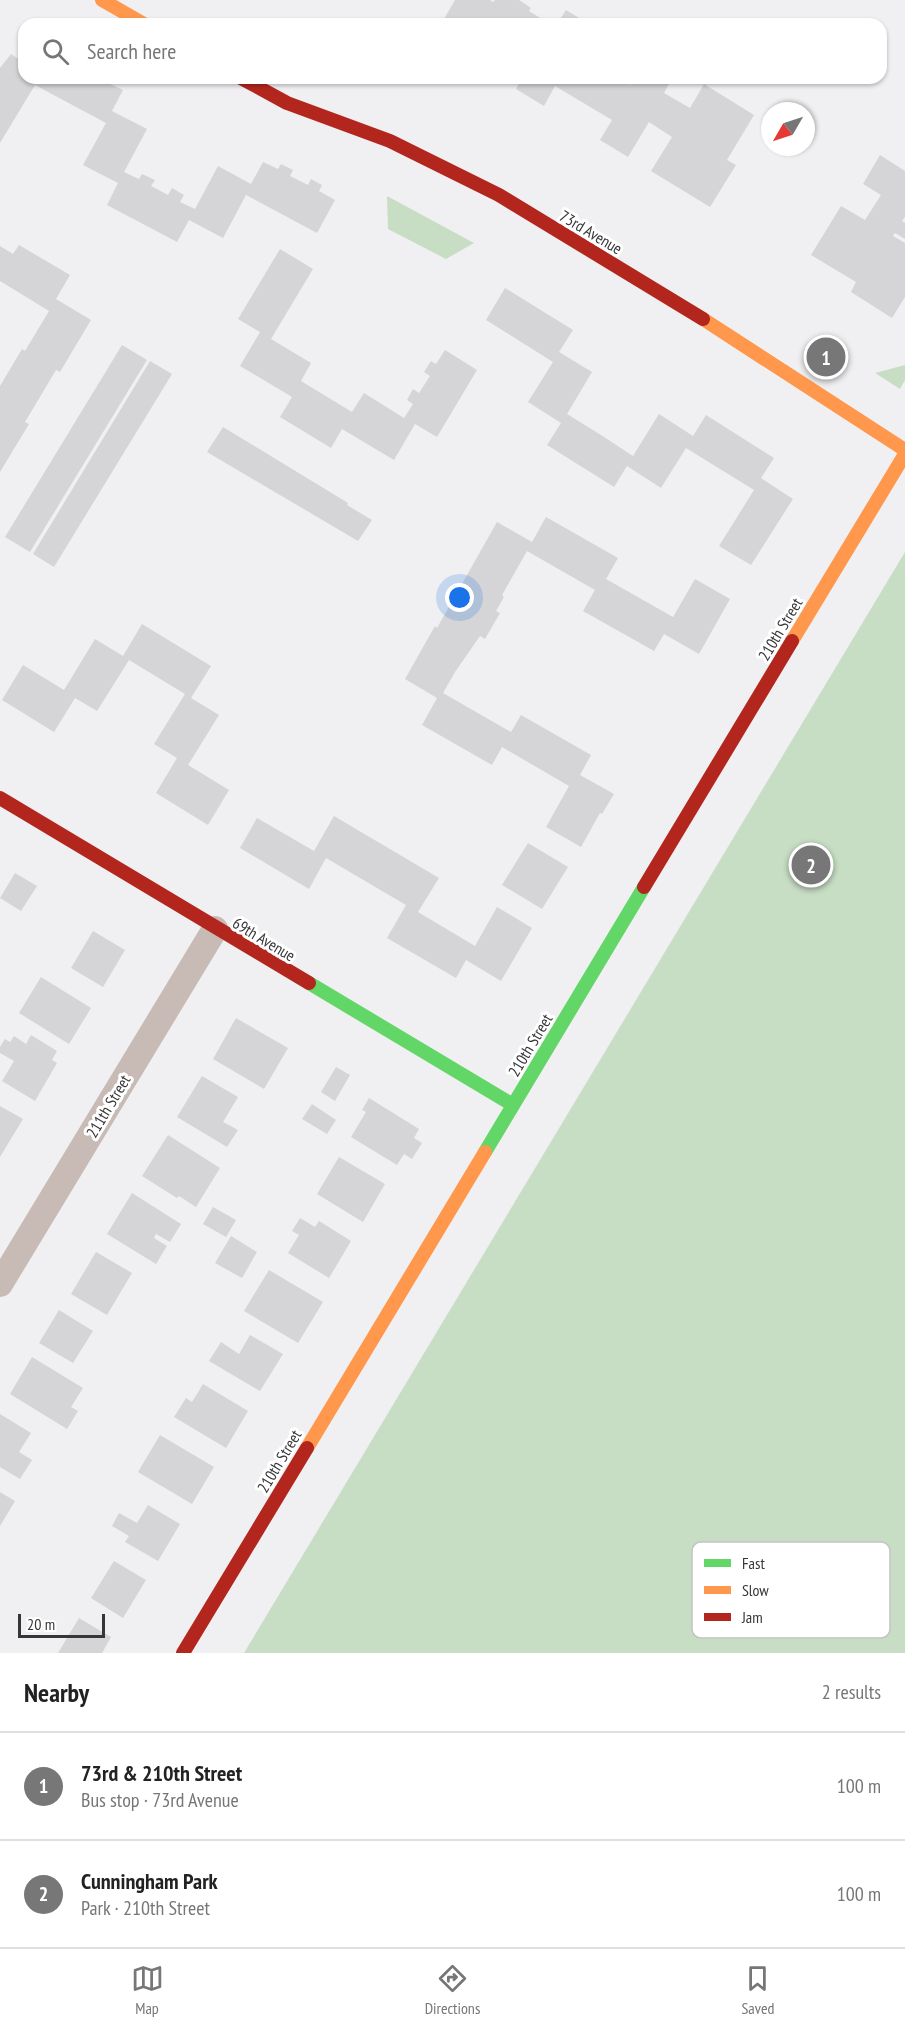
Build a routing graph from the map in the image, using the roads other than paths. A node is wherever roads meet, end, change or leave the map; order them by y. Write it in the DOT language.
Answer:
graph roads {
  1 [pos="102,0"];
  2 [pos="134,18"];
  3 [pos="252,84"];
  4 [pos="905,452"];
  5 [pos="0,798"];
  6 [pos="215,928"];
  7 [pos="513,1105"];
  8 [pos="0,1284"];
  9 [pos="183,1653"];
  1 -- 2 [label="street"];
  3 -- 4 [label="street, 73rd Avenue"];
  4 -- 7 [label="street, 210th Street"];
  5 -- 6 [label="street, 69th Avenue"];
  6 -- 7 [label="street, 69th Avenue"];
  6 -- 8 [label="street, 211th Street"];
  7 -- 9 [label="street, 210th Street"];
}
